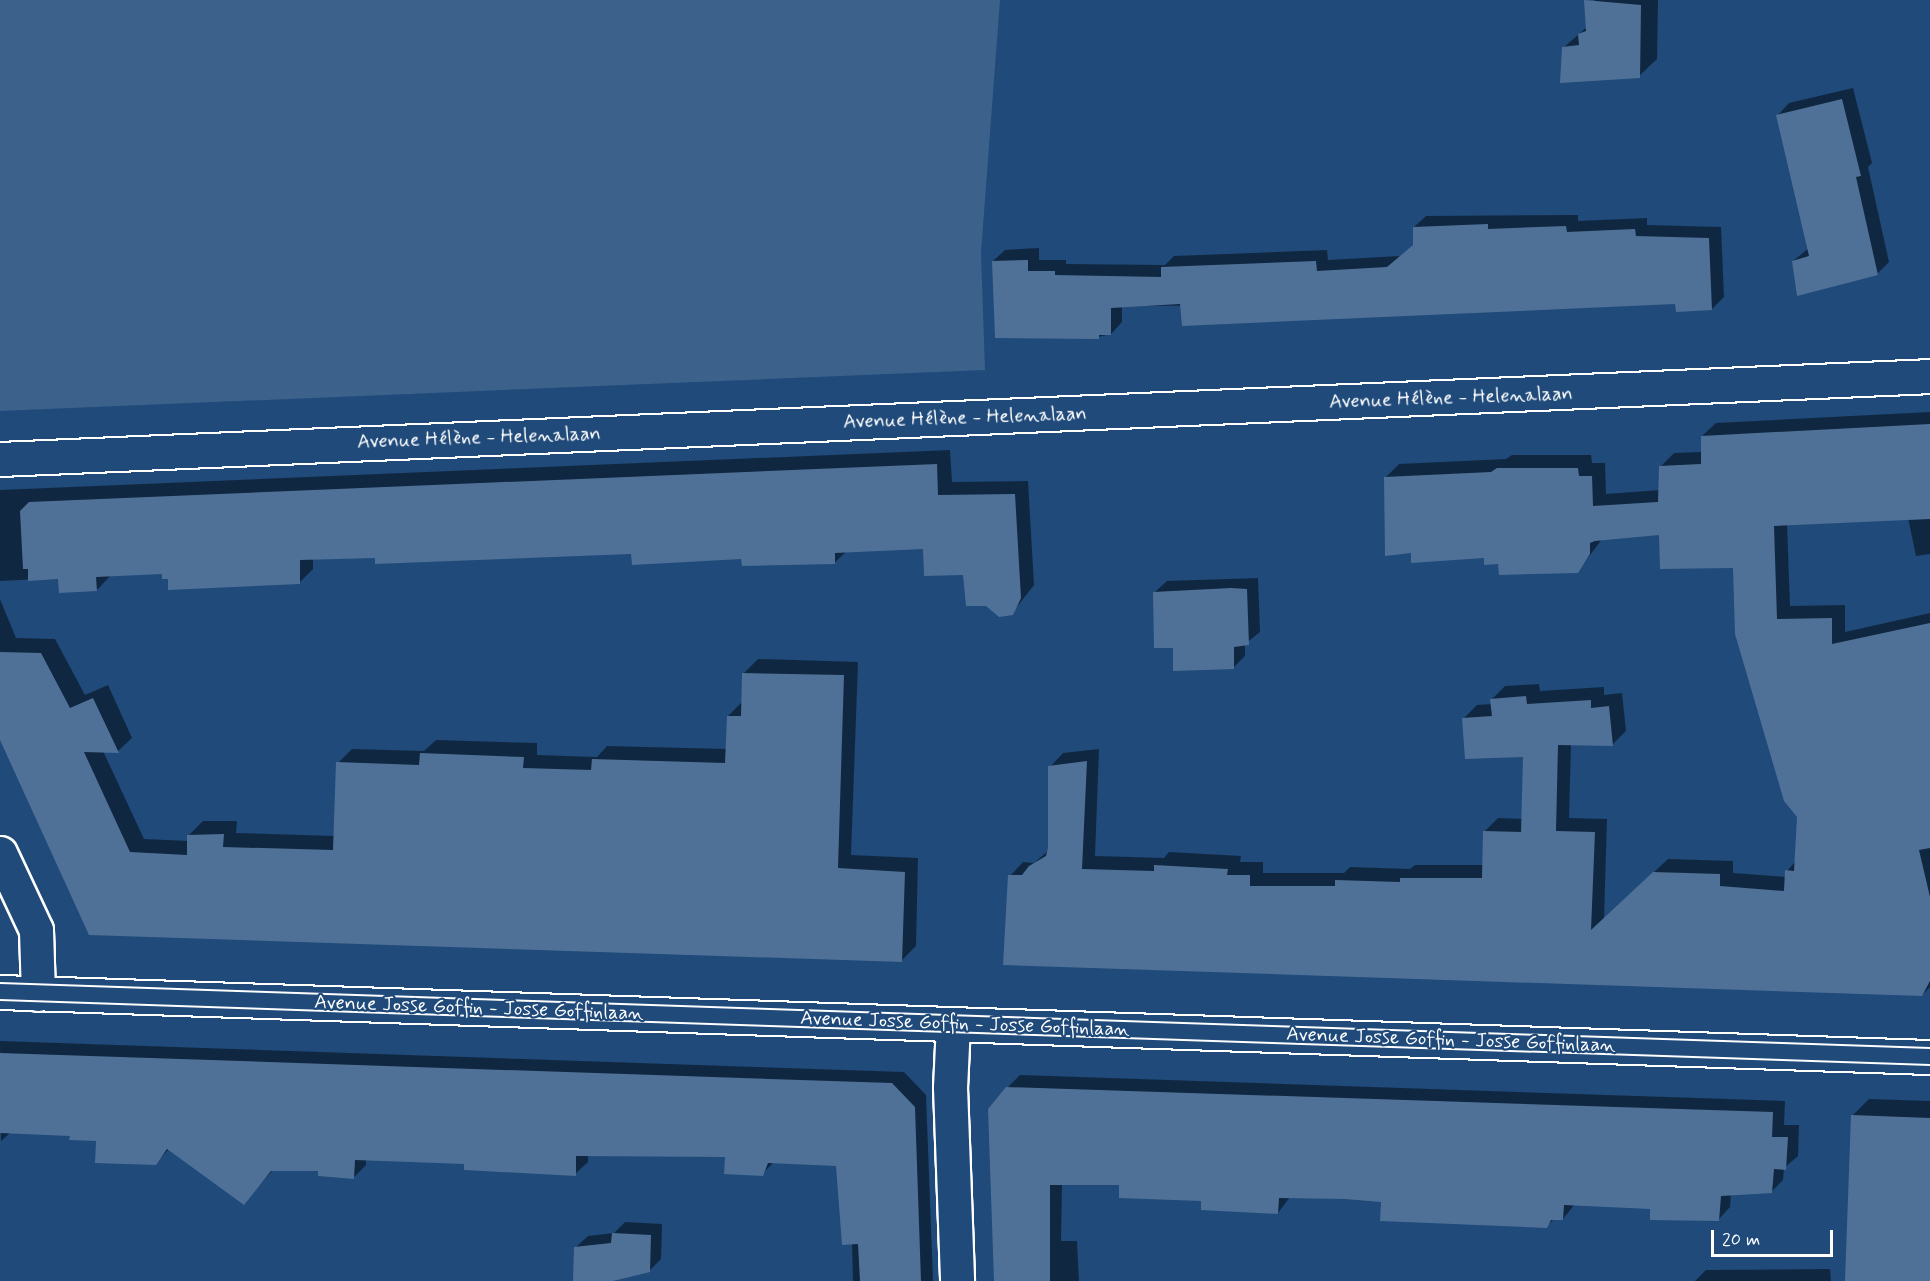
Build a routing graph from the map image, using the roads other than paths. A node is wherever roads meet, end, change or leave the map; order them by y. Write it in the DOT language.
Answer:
graph roads {
  1 [pos="1930,376"];
  2 [pos="0,459"];
  3 [pos="0,853"];
  4 [pos="0,992"];
  5 [pos="38,994"];
  6 [pos="953,1024"];
  7 [pos="1930,1056"];
  8 [pos="957,1281"];
  1 -- 2 [label="street, Avenue Hélène - Helenalaan"];
  3 -- 5 [label="street"];
  4 -- 5 [label="street, Avenue Josse Goffin - Josse Goffinlaan"];
  5 -- 6 [label="street, Avenue Josse Goffin - Josse Goffinlaan"];
  6 -- 7 [label="street, Avenue Josse Goffin - Josse Goffinlaan"];
  6 -- 8 [label="street"];
}
